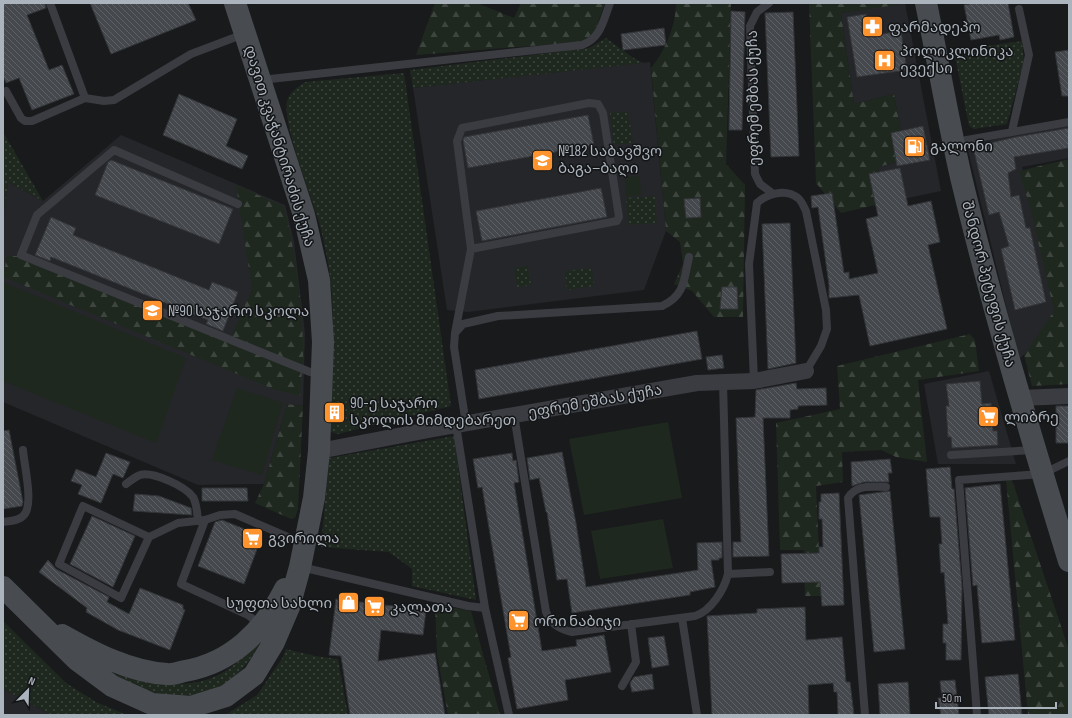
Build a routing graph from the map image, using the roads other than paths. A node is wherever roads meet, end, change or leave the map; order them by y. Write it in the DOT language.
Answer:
graph roads {
  1 [pos="50,3"];
  2 [pos="235,3"];
  3 [pos="610,3"];
  4 [pos="769,3"];
  5 [pos="926,3"];
  6 [pos="1019,9"];
  7 [pos="246,33"];
  8 [pos="261,80"];
  9 [pos="6,91"];
  10 [pos="85,98"];
  11 [pos="1069,122"];
  12 [pos="1012,131"];
  13 [pos="954,142"];
  14 [pos="772,193"];
  15 [pos="238,204"];
  16 [pos="471,249"];
  17 [pos="689,257"];
  18 [pos="456,333"];
  19 [pos="806,371"];
  20 [pos="321,375"];
  21 [pos="723,382"];
  22 [pos="754,382"];
  23 [pos="1069,396"];
  24 [pos="1020,398"];
  25 [pos="514,416"];
  26 [pos="461,425"];
  27 [pos="23,450"];
  28 [pos="1035,450"];
  29 [pos="319,451"];
  30 [pos="951,455"];
  31 [pos="1069,461"];
  32 [pos="1042,474"];
  33 [pos="126,484"];
  34 [pos="886,487"];
  35 [pos="202,521"];
  36 [pos="3,522"];
  37 [pos="148,536"];
  38 [pos="303,555"];
  39 [pos="1069,561"];
  40 [pos="770,572"];
  41 [pos="728,574"];
  42 [pos="3,587"];
  43 [pos="485,608"];
  44 [pos="682,618"];
  45 [pos="42,624"];
  46 [pos="631,624"];
  47 [pos="262,626"];
  48 [pos="622,686"];
  49 [pos="509,715"];
  50 [pos="697,715"];
  51 [pos="865,715"];
  52 [pos="977,715"];
  1 -- 10 [label="lane"];
  2 -- 7 [label="street, დავით კვაჭანტირაძის ქუჩა"];
  3 -- 8 [label="lane"];
  4 -- 14 [label="lane, ეფრემ ეშბას ქუჩა"];
  5 -- 13 [label="street, შანდორ პეტეფის ქუჩა"];
  6 -- 12 [label="lane"];
  7 -- 8 [label="street, დავით კვაჭანტირაძის ქუჩა"];
  7 -- 10 [label="lane"];
  8 -- 20 [label="street, დავით კვაჭანტირაძის ქუჩა"];
  9 -- 10 [label="lane"];
  11 -- 12 [label="lane"];
  12 -- 13 [label="lane"];
  13 -- 24 [label="street, შანდორ პეტეფის ქუჩა"];
  14 -- 19 [label="lane, ეფრემ ეშბას ქუჩა"];
  14 -- 22 [label="lane"];
  15 -- 20 [label="lane"];
  16 -- 16 [label="lane"];
  16 -- 18 [label="lane"];
  17 -- 18 [label="lane"];
  18 -- 26 [label="lane"];
  19 -- 22 [label="street, ეფრემ ეშბას ქუჩა"];
  20 -- 29 [label="street, დავით კვაჭანტირაძის ქუჩა"];
  21 -- 22 [label="street, ეფრემ ეშბას ქუჩა"];
  21 -- 25 [label="street, ეფრემ ეშბას ქუჩა"];
  21 -- 41 [label="lane"];
  23 -- 24 [label="street"];
  24 -- 28 [label="street, შანდორ პეტეფის ქუჩა"];
  25 -- 26 [label="street, ეფრემ ეშბას ქუჩა"];
  25 -- 46 [label="lane"];
  26 -- 29 [label="street, ეფრემ ეშბას ქუჩა"];
  26 -- 43 [label="lane"];
  27 -- 36 [label="lane"];
  28 -- 30 [label="lane"];
  28 -- 32 [label="street, შანდორ პეტეფის ქუჩა"];
  29 -- 38 [label="street, დავით კვაჭანტირაძის ქუჩა"];
  31 -- 32 [label="lane"];
  32 -- 39 [label="street, შანდორ პეტეფის ქუჩა"];
  32 -- 52 [label="lane"];
  33 -- 35 [label="lane"];
  34 -- 51 [label="lane"];
  35 -- 37 [label="lane"];
  35 -- 38 [label="lane"];
  35 -- 47 [label="lane"];
  37 -- 37 [label="lane"];
  38 -- 43 [label="lane"];
  38 -- 45 [label="street, დავით კვაჭანტირაძის ქუჩა"];
  38 -- 47 [label="street, დავით კვაჭანტირაძის ქუჩა"];
  40 -- 41 [label="lane"];
  41 -- 44 [label="lane"];
  42 -- 45 [label="street, დავით კვაჭანტირაძის ქუჩა"];
  43 -- 49 [label="lane"];
  44 -- 46 [label="lane"];
  44 -- 50 [label="lane"];
  45 -- 47 [label="street, დავით კვაჭანტირაძის ქუჩა"];
  46 -- 48 [label="lane"];
}
